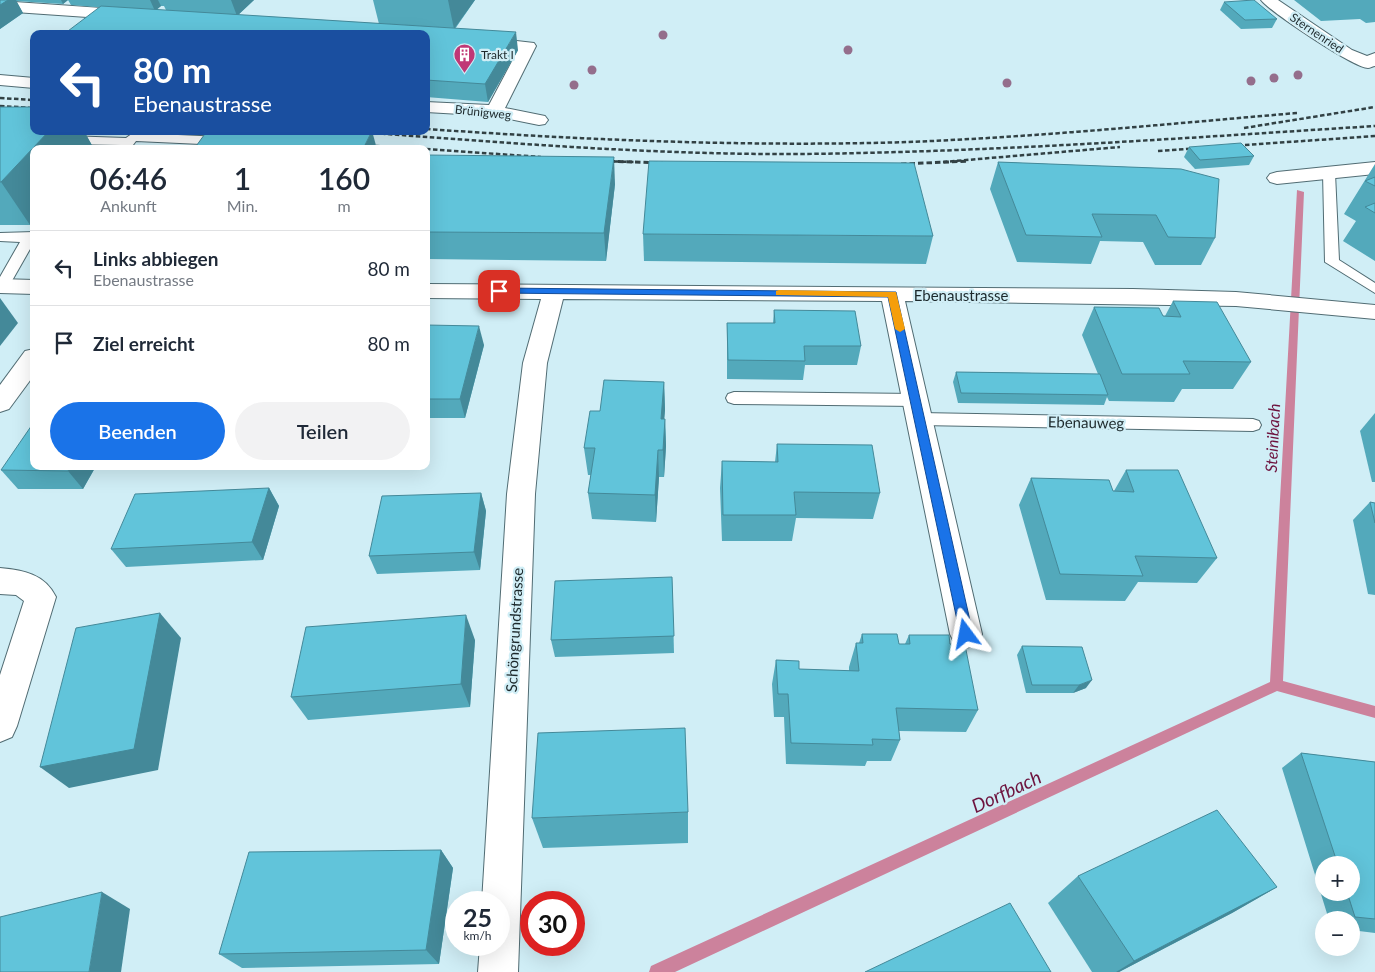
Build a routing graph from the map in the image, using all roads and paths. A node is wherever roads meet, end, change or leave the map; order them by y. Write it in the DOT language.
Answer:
graph roads {
  1 [pos="1268,0"];
  2 [pos="0,6"];
  3 [pos="104,14"];
  4 [pos="142,16"];
  5 [pos="85,29"];
  6 [pos="430,36"];
  7 [pos="1372,61"];
  8 [pos="30,70"];
  9 [pos="8,81"];
  10 [pos="30,83"];
  11 [pos="430,107"];
  12 [pos="495,111"];
  13 [pos="539,120"];
  14 [pos="54,140"];
  15 [pos="237,141"];
  16 [pos="114,145"];
  17 [pos="127,145"];
  18 [pos="1375,168"];
  19 [pos="1329,173"];
  20 [pos="1277,178"];
  21 [pos="0,237"];
  22 [pos="30,237"];
  23 [pos="30,240"];
  24 [pos="1,286"];
  25 [pos="30,287"];
  26 [pos="430,291"];
  27 [pos="554,292"];
  28 [pos="892,294"];
  29 [pos="1374,300"];
  30 [pos="30,366"];
  31 [pos="734,398"];
  32 [pos="0,403"];
  33 [pos="918,409"];
  34 [pos="1253,425"];
  35 [pos="0,581"];
  36 [pos="966,634"];
  37 [pos="0,726"];
  38 [pos="498,972"];
  1 -- 7 [label="street, Sternenried"];
  2 -- 3 [label="street"];
  3 -- 4 [label="street"];
  3 -- 5 [label="street"];
  6 -- 12 [label="street"];
  8 -- 9 [label="street"];
  9 -- 10 [label="street"];
  11 -- 12 [label="street, Brünigweg"];
  12 -- 13 [label="street, Brünigweg"];
  14 -- 16 [label="lane"];
  15 -- 17 [label="lane"];
  18 -- 19 [label="street"];
  19 -- 20 [label="street"];
  19 -- 29 [label="lane"];
  21 -- 22 [label="lane"];
  23 -- 24 [label="lane"];
  24 -- 25 [label="street"];
  26 -- 27 [label="street, Ebenaustrasse"];
  27 -- 28 [label="street, Ebenaustrasse"];
  27 -- 38 [label="street, Schöngrundstrasse"];
  28 -- 29 [label="street, Ebenaustrasse"];
  28 -- 33 [label="street"];
  30 -- 32 [label="street"];
  31 -- 33 [label="lane, Ebenauweg"];
  33 -- 34 [label="lane, Ebenauweg"];
  33 -- 36 [label="street"];
  35 -- 37 [label="street"];
}
